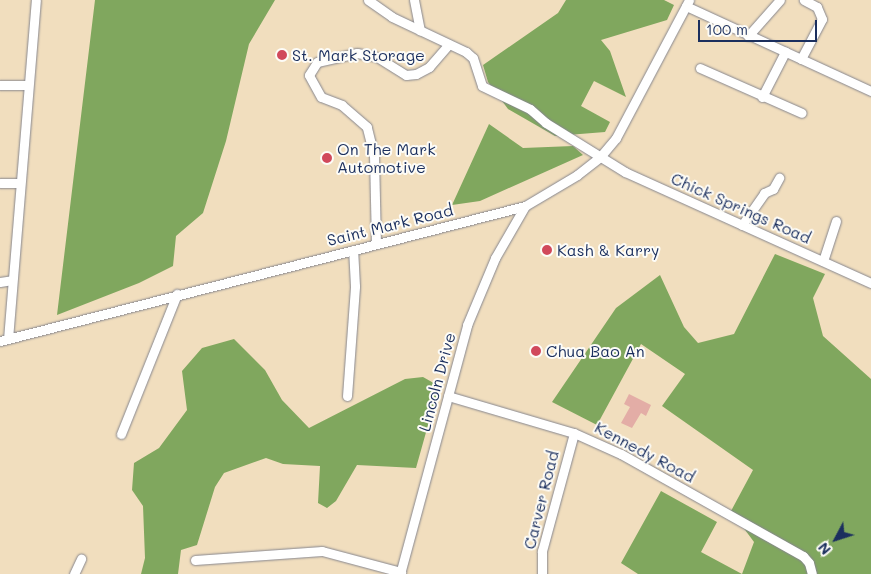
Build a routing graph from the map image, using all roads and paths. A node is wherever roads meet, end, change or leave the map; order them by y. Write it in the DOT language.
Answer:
graph roads {
  1 [pos="36,0"];
  2 [pos="368,0"];
  3 [pos="414,0"];
  4 [pos="780,0"];
  5 [pos="804,0"];
  6 [pos="688,3"];
  7 [pos="420,30"];
  8 [pos="748,36"];
  9 [pos="449,44"];
  10 [pos="784,52"];
  11 [pos="801,59"];
  12 [pos="700,68"];
  13 [pos="0,84"];
  14 [pos="28,85"];
  15 [pos="871,91"];
  16 [pos="762,96"];
  17 [pos="802,114"];
  18 [pos="600,157"];
  19 [pos="779,178"];
  20 [pos="20,182"];
  21 [pos="0,183"];
  22 [pos="525,206"];
  23 [pos="836,221"];
  24 [pos="742,225"];
  25 [pos="376,244"];
  26 [pos="353,250"];
  27 [pos="823,261"];
  28 [pos="12,280"];
  29 [pos="0,282"];
  30 [pos="871,283"];
  31 [pos="177,294"];
  32 [pos="4,340"];
  33 [pos="347,396"];
  34 [pos="448,396"];
  35 [pos="574,433"];
  36 [pos="122,434"];
  37 [pos="81,559"];
  38 [pos="195,560"];
  39 [pos="812,571"];
  40 [pos="400,573"];
  41 [pos="74,574"];
  42 [pos="542,574"];
  1 -- 14 [label="street"];
  2 -- 7 [label="street, Chick Springs Road"];
  3 -- 7 [label="street"];
  4 -- 8 [label="street"];
  5 -- 11 [label="street"];
  6 -- 8 [label="street"];
  6 -- 18 [label="street, Saint Mark Road"];
  7 -- 9 [label="street, Chick Springs Road"];
  8 -- 10 [label="street"];
  9 -- 18 [label="street, Chick Springs Road"];
  9 -- 25 [label="street"];
  10 -- 11 [label="street"];
  10 -- 16 [label="street"];
  11 -- 15 [label="street"];
  12 -- 16 [label="street"];
  13 -- 14 [label="street"];
  14 -- 20 [label="street"];
  16 -- 17 [label="street"];
  18 -- 22 [label="street, Saint Mark Road"];
  18 -- 24 [label="street, Chick Springs Road"];
  19 -- 24 [label="street"];
  20 -- 21 [label="street"];
  20 -- 28 [label="street"];
  22 -- 25 [label="street, Saint Mark Road"];
  22 -- 34 [label="street, Lincoln Drive"];
  23 -- 27 [label="street"];
  24 -- 27 [label="street, Chick Springs Road"];
  25 -- 26 [label="street, Saint Mark Road"];
  26 -- 31 [label="street, Saint Mark Road"];
  26 -- 33 [label="street"];
  27 -- 30 [label="street, Chick Springs Road"];
  28 -- 29 [label="street"];
  28 -- 32 [label="street"];
  31 -- 32 [label="street, Saint Mark Road"];
  31 -- 36 [label="street"];
  34 -- 35 [label="street, Kennedy Road"];
  34 -- 40 [label="street, Lincoln Drive"];
  35 -- 39 [label="street, Kennedy Road"];
  35 -- 42 [label="street, Carver Road"];
  37 -- 41 [label="street"];
  38 -- 40 [label="street"];
}
